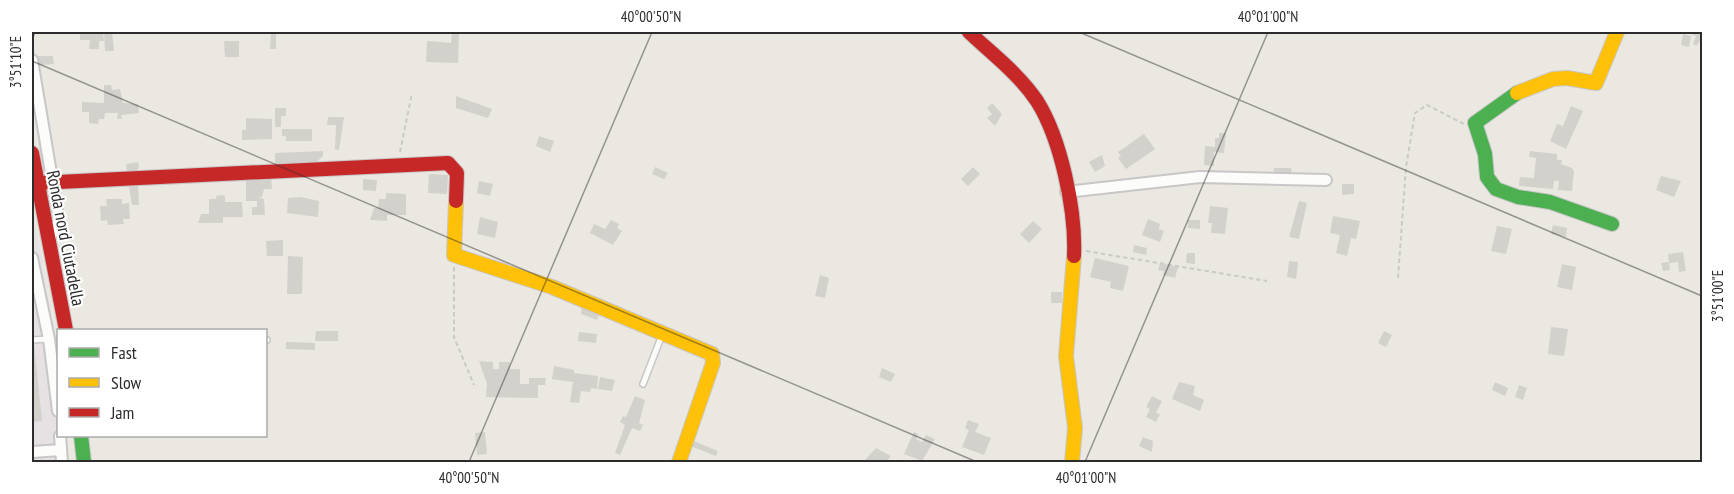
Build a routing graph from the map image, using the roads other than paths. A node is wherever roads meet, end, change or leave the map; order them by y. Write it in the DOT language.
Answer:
graph roads {
  1 [pos="969,32"];
  2 [pos="1617,32"];
  3 [pos="32,60"];
  4 [pos="32,153"];
  5 [pos="1326,180"];
  6 [pos="44,183"];
  7 [pos="1066,192"];
  8 [pos="1612,224"];
  9 [pos="32,258"];
  10 [pos="66,329"];
  11 [pos="663,333"];
  12 [pos="49,339"];
  13 [pos="32,340"];
  14 [pos="643,384"];
  15 [pos="57,403"];
  16 [pos="60,437"];
  17 [pos="81,437"];
  18 [pos="61,450"];
  19 [pos="32,452"];
  20 [pos="62,462"];
  21 [pos="84,462"];
  22 [pos="679,462"];
  23 [pos="1072,462"];
  1 -- 7 [label="street"];
  2 -- 8 [label="street"];
  3 -- 6 [label="street"];
  4 -- 6 [label="street, Ronda nord Ciutadella"];
  5 -- 7 [label="street"];
  6 -- 10 [label="street, Ronda nord Ciutadella"];
  6 -- 11 [label="street"];
  7 -- 23 [label="street"];
  9 -- 12 [label="street"];
  11 -- 14 [label="lane"];
  11 -- 22 [label="street"];
  12 -- 13 [label="lane"];
  12 -- 15 [label="street"];
  16 -- 18 [label="street"];
  17 -- 21 [label="street"];
  18 -- 19 [label="street"];
  18 -- 20 [label="street"];
}
